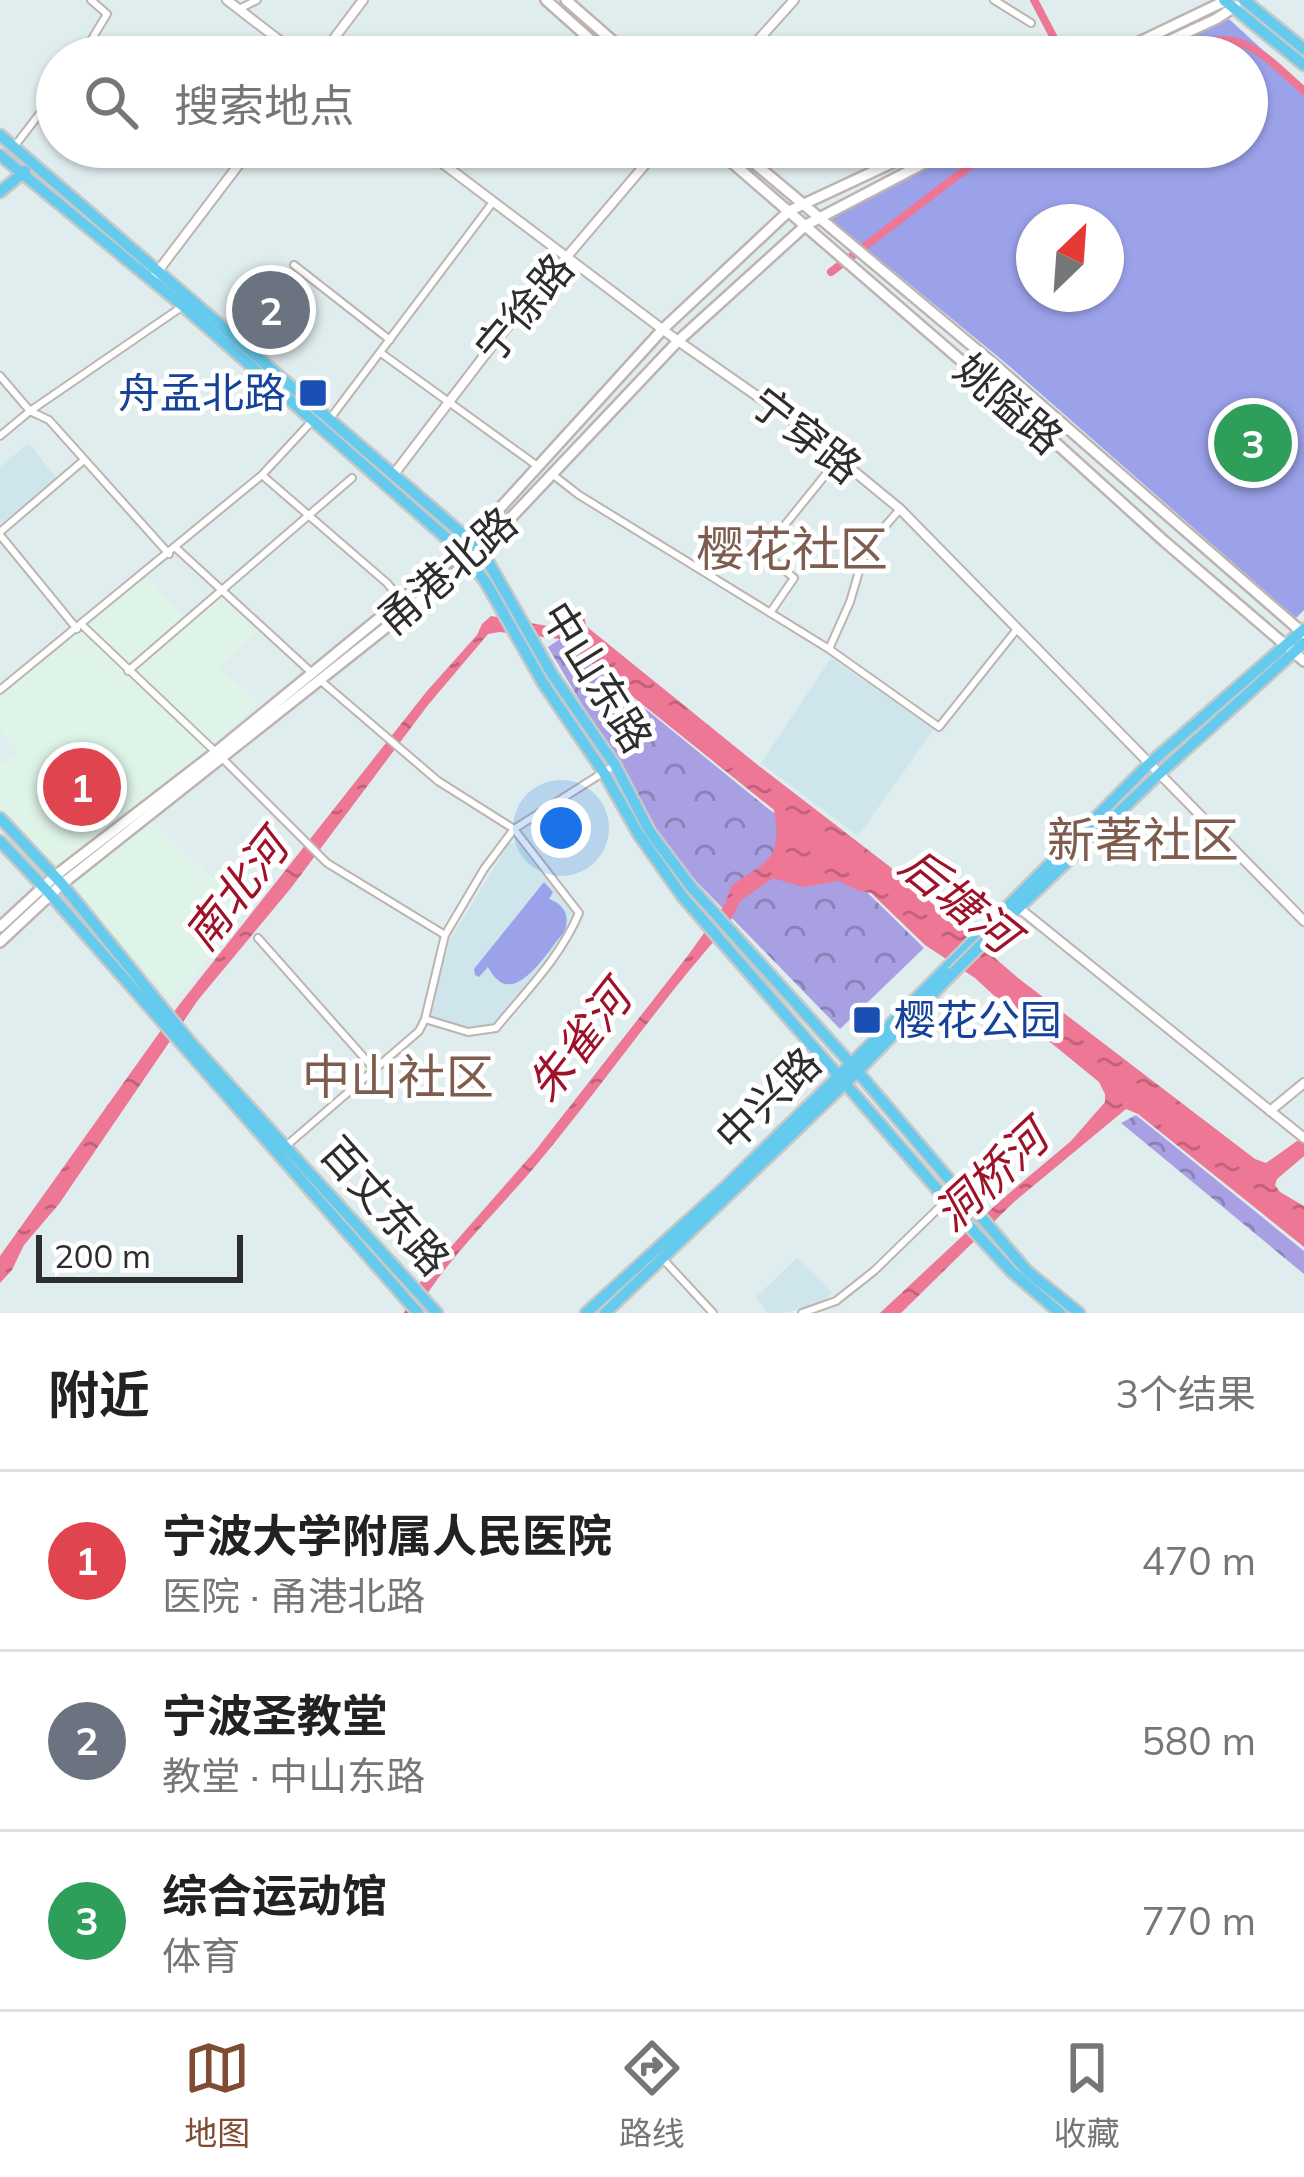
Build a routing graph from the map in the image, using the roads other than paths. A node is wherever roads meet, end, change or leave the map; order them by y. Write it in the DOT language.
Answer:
graph roads {
  1 [pos="91,0"];
  2 [pos="227,0"];
  3 [pos="257,0"];
  4 [pos="363,0"];
  5 [pos="546,0"];
  6 [pos="566,0"];
  7 [pos="794,0"];
  8 [pos="994,0"];
  9 [pos="1235,1"];
  10 [pos="239,9"];
  11 [pos="1030,23"];
  12 [pos="94,36"];
  13 [pos="274,36"];
  14 [pos="336,36"];
  15 [pos="586,36"];
  16 [pos="607,36"];
  17 [pos="761,36"];
  18 [pos="1156,36"];
  19 [pos="1179,36"];
  20 [pos="1304,49"];
  21 [pos="1304,65"];
  22 [pos="36,119"];
  23 [pos="0,135"];
  24 [pos="14,148"];
  25 [pos="0,155"];
  26 [pos="32,163"];
  27 [pos="36,167"];
  28 [pos="37,168"];
  29 [pos="236,168"];
  30 [pos="449,168"];
  31 [pos="643,168"];
  32 [pos="739,168"];
  33 [pos="760,168"];
  34 [pos="880,168"];
  35 [pos="914,168"];
  36 [pos="22,174"];
  37 [pos="0,192"];
  38 [pos="493,201"];
  39 [pos="802,204"];
  40 [pos="789,211"];
  41 [pos="817,218"];
  42 [pos="806,225"];
  43 [pos="568,256"];
  44 [pos="294,266"];
  45 [pos="155,275"];
  46 [pos="183,306"];
  47 [pos="663,329"];
  48 [pos="390,340"];
  49 [pos="678,341"];
  50 [pos="381,353"];
  51 [pos="0,376"];
  52 [pos="448,402"];
  53 [pos="30,411"];
  54 [pos="313,420"];
  55 [pos="329,420"];
  56 [pos="0,436"];
  57 [pos="839,458"];
  58 [pos="85,460"];
  59 [pos="536,466"];
  60 [pos="552,473"];
  61 [pos="394,474"];
  62 [pos="262,476"];
  63 [pos="352,478"];
  64 [pos="900,509"];
  65 [pos="308,515"];
  66 [pos="0,533"];
  67 [pos="471,539"];
  68 [pos="461,550"];
  69 [pos="482,550"];
  70 [pos="172,551"];
  71 [pos="470,561"];
  72 [pos="222,590"];
  73 [pos="401,601"];
  74 [pos="770,613"];
  75 [pos="80,627"];
  76 [pos="1018,628"];
  77 [pos="1303,634"];
  78 [pos="829,649"];
  79 [pos="1289,649"];
  80 [pos="1304,662"];
  81 [pos="128,670"];
  82 [pos="316,676"];
  83 [pos="0,689"];
  84 [pos="219,755"];
  85 [pos="1149,764"];
  86 [pos="610,769"];
  87 [pos="1159,774"];
  88 [pos="0,818"];
  89 [pos="514,829"];
  90 [pos="0,842"];
  91 [pos="58,880"];
  92 [pos="46,891"];
  93 [pos="1019,908"];
  94 [pos="709,917"];
  95 [pos="1304,921"];
  96 [pos="0,928"];
  97 [pos="990,931"];
  98 [pos="445,935"];
  99 [pos="258,938"];
  100 [pos="0,942"];
  101 [pos="160,1012"];
  102 [pos="425,1019"];
  103 [pos="185,1042"];
  104 [pos="854,1068"];
  105 [pos="376,1070"];
  106 [pos="841,1079"];
  107 [pos="1304,1083"];
  108 [pos="1270,1111"];
  109 [pos="1302,1137"];
  110 [pos="286,1146"];
  111 [pos="947,1200"];
  112 [pos="992,1241"];
  113 [pos="661,1258"];
  114 [pos="406,1288"];
  115 [pos="428,1310"];
  116 [pos="586,1313"];
  117 [pos="604,1313"];
  118 [pos="712,1313"];
  119 [pos="802,1313"];
  120 [pos="1060,1313"];
  121 [pos="1079,1313"];
  1 -- 12 [label="street"];
  2 -- 10 [label="street"];
  3 -- 10 [label="street"];
  4 -- 14 [label="street"];
  5 -- 15 [label="main road"];
  6 -- 16 [label="main road"];
  7 -- 17 [label="street"];
  8 -- 11 [label="street"];
  9 -- 18 [label="main road"];
  9 -- 19 [label="main road"];
  9 -- 20 [label="main road"];
  9 -- 21 [label="main road"];
  10 -- 13 [label="street"];
  22 -- 24 [label="street"];
  23 -- 24 [label="main road, 中山东路"];
  24 -- 26 [label="main road, 中山东路"];
  25 -- 36 [label="main road, 中山东路"];
  26 -- 27 [label="main road, 中山东路"];
  26 -- 36 [label="main road"];
  28 -- 45 [label="main road, 中山东路"];
  29 -- 45 [label="street"];
  30 -- 38 [label="street, 宁穿路"];
  31 -- 43 [label="street, 宁徐路"];
  32 -- 40 [label="main road, 姚隘路"];
  33 -- 39 [label="main road, 姚隘路"];
  34 -- 39 [label="main road, 甬港北路"];
  35 -- 41 [label="main road, 甬港北路"];
  36 -- 37 [label="main road"];
  36 -- 45 [label="main road, 中山东路"];
  38 -- 43 [label="street, 宁穿路"];
  38 -- 48 [label="street"];
  39 -- 40 [label="main road, 甬港北路"];
  39 -- 41 [label="main road, 姚隘路"];
  40 -- 42 [label="main road, 姚隘路"];
  40 -- 47 [label="main road, 甬港北路"];
  41 -- 42 [label="main road, 甬港北路"];
  41 -- 77 [label="main road, 姚隘路"];
  42 -- 49 [label="main road, 甬港北路"];
  42 -- 79 [label="main road, 姚隘路"];
  43 -- 47 [label="street, 宁穿路"];
  43 -- 52 [label="street, 宁徐路"];
  44 -- 48 [label="street"];
  45 -- 46 [label="main road, 中山东路"];
  45 -- 55 [label="main road, 中山东路"];
  46 -- 53 [label="street"];
  46 -- 54 [label="main road, 中山东路"];
  47 -- 49 [label="street, 宁穿路"];
  47 -- 59 [label="main road, 甬港北路"];
  48 -- 50 [label="street"];
  49 -- 57 [label="street, 宁穿路"];
  49 -- 60 [label="main road, 甬港北路"];
  50 -- 52 [label="street"];
  50 -- 55 [label="street"];
  51 -- 53 [label="street"];
  52 -- 59 [label="street"];
  52 -- 61 [label="street, 宁徐路"];
  53 -- 56 [label="street"];
  53 -- 58 [label="street"];
  54 -- 62 [label="street"];
  54 -- 68 [label="main road, 中山东路"];
  55 -- 61 [label="main road, 中山东路"];
  57 -- 64 [label="street, 宁穿路"];
  57 -- 74 [label="street"];
  58 -- 66 [label="street"];
  58 -- 70 [label="street"];
  59 -- 67 [label="main road, 甬港北路"];
  60 -- 69 [label="main road, 甬港北路"];
  60 -- 74 [label="street"];
  61 -- 67 [label="main road, 中山东路"];
  62 -- 65 [label="street"];
  62 -- 70 [label="street"];
  63 -- 65 [label="street"];
  64 -- 76 [label="street, 宁穿路"];
  64 -- 78 [label="street"];
  65 -- 72 [label="street"];
  65 -- 73 [label="street"];
  66 -- 75 [label="street"];
  67 -- 68 [label="main road, 甬港北路"];
  67 -- 69 [label="main road, 中山东路"];
  68 -- 71 [label="main road, 中山东路"];
  68 -- 73 [label="main road, 甬港北路"];
  69 -- 71 [label="main road, 甬港北路"];
  69 -- 86 [label="main road, 中山东路"];
  70 -- 72 [label="street"];
  70 -- 75 [label="street"];
  71 -- 82 [label="main road, 甬港北路"];
  71 -- 86 [label="main road, 中山东路"];
  72 -- 81 [label="street"];
  72 -- 82 [label="street"];
  73 -- 82 [label="main road, 甬港北路"];
  74 -- 78 [label="street"];
  75 -- 81 [label="street"];
  75 -- 83 [label="street"];
  76 -- 78 [label="street"];
  76 -- 85 [label="street, 宁穿路"];
  77 -- 79 [label="main road, 中兴路"];
  79 -- 80 [label="main road, 姚隘路"];
  79 -- 85 [label="main road, 中兴路"];
  79 -- 87 [label="main road, 中兴路"];
  81 -- 84 [label="street"];
  82 -- 84 [label="main road, 甬港北路"];
  82 -- 89 [label="street"];
  84 -- 91 [label="main road, 甬港北路"];
  84 -- 98 [label="street"];
  85 -- 87 [label="street, 宁穿路"];
  85 -- 97 [label="main road, 中兴路"];
  86 -- 89 [label="street"];
  86 -- 94 [label="main road, 中山东路"];
  87 -- 93 [label="main road, 中兴路"];
  87 -- 95 [label="street, 宁穿路"];
  88 -- 91 [label="main road, 百丈东路"];
  89 -- 98 [label="street"];
  89 -- 102 [label="street"];
  90 -- 92 [label="main road, 百丈东路"];
  91 -- 92 [label="main road, 甬港北路"];
  91 -- 101 [label="main road, 百丈东路"];
  92 -- 96 [label="main road"];
  92 -- 100 [label="main road"];
  92 -- 101 [label="main road, 百丈东路"];
  93 -- 97 [label="main road, 中兴路"];
  93 -- 108 [label="street"];
  94 -- 104 [label="main road, 中山东路"];
  94 -- 106 [label="main road, 中山东路"];
  97 -- 104 [label="main road, 中兴路, bridge"];
  98 -- 102 [label="street"];
  99 -- 105 [label="street"];
  101 -- 103 [label="main road, 百丈东路"];
  102 -- 105 [label="street"];
  103 -- 110 [label="main road, 百丈东路"];
  103 -- 114 [label="main road, 百丈东路"];
  104 -- 106 [label="main road, 中兴路"];
  104 -- 112 [label="main road, 中山东路"];
  105 -- 110 [label="street"];
  106 -- 111 [label="main road, 中山东路"];
  106 -- 113 [label="main road, 中兴路"];
  106 -- 116 [label="main road, 中兴路"];
  107 -- 108 [label="street"];
  108 -- 109 [label="street"];
  110 -- 114 [label="main road, 百丈东路"];
  111 -- 112 [label="main road, 中山东路"];
  111 -- 119 [label="street"];
  112 -- 120 [label="main road, 中山东路"];
  112 -- 121 [label="main road, 中山东路"];
  113 -- 117 [label="main road, 中兴路"];
  113 -- 118 [label="street"];
  114 -- 115 [label="main road, 百丈东路"];
}
